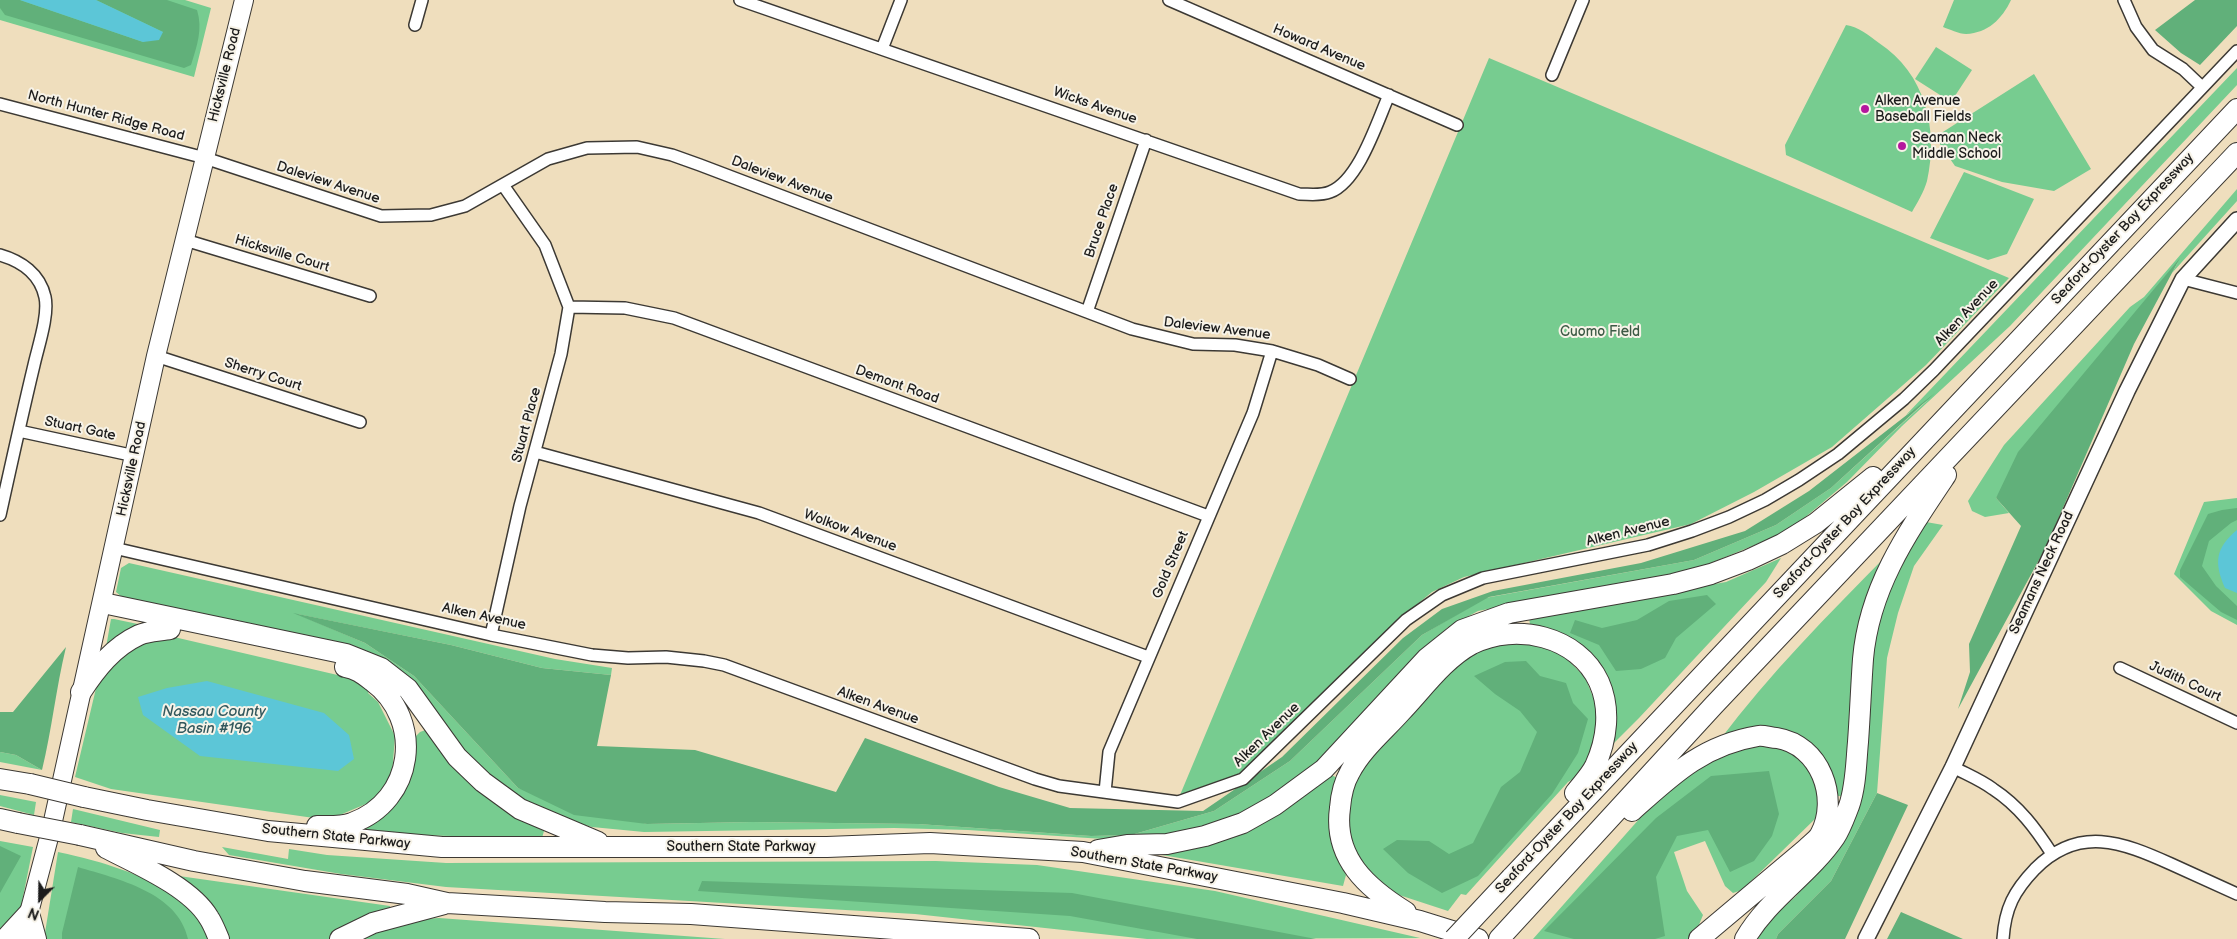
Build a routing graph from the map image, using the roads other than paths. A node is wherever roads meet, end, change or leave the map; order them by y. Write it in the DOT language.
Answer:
graph roads {
  1 [pos="244,0"];
  2 [pos="422,0"];
  3 [pos="740,0"];
  4 [pos="901,0"];
  5 [pos="1584,0"];
  6 [pos="2124,0"];
  7 [pos="1173,1"];
  8 [pos="415,25"];
  9 [pos="882,49"];
  10 [pos="2237,51"];
  11 [pos="1552,74"];
  12 [pos="2202,87"];
  13 [pos="1389,95"];
  14 [pos="0,104"];
  15 [pos="2237,109"];
  16 [pos="1457,125"];
  17 [pos="1146,140"];
  18 [pos="2237,153"];
  19 [pos="205,158"];
  20 [pos="503,185"];
  21 [pos="2237,220"];
  22 [pos="185,240"];
  23 [pos="0,255"];
  24 [pos="2183,279"];
  25 [pos="2237,293"];
  26 [pos="370,296"];
  27 [pos="569,307"];
  28 [pos="1087,312"];
  29 [pos="1272,350"];
  30 [pos="156,356"];
  31 [pos="1350,379"];
  32 [pos="1960,402"];
  33 [pos="360,422"];
  34 [pos="1982,423"];
  35 [pos="19,431"];
  36 [pos="535,452"];
  37 [pos="135,456"];
  38 [pos="0,515"];
  39 [pos="1208,516"];
  40 [pos="114,548"];
  41 [pos="102,607"];
  42 [pos="170,630"];
  43 [pos="491,635"];
  44 [pos="1148,657"];
  45 [pos="2120,668"];
  46 [pos="81,692"];
  47 [pos="2237,723"];
  48 [pos="1953,766"];
  49 [pos="0,779"];
  50 [pos="1105,792"];
  51 [pos="9,821"];
  52 [pos="268,831"];
  53 [pos="80,835"];
  54 [pos="606,846"];
  55 [pos="1083,852"];
  56 [pos="2052,854"];
  57 [pos="1511,878"];
  58 [pos="1542,893"];
  59 [pos="2237,894"];
  60 [pos="447,903"];
  61 [pos="29,913"];
  62 [pos="1420,921"];
  63 [pos="872,926"];
  64 [pos="5,939"];
  65 [pos="22,939"];
  66 [pos="36,939"];
  67 [pos="219,939"];
  68 [pos="340,939"];
  69 [pos="906,939"];
  70 [pos="1030,939"];
  71 [pos="1454,939"];
  72 [pos="1478,939"];
  73 [pos="1499,939"];
  74 [pos="1699,939"];
  75 [pos="1745,939"];
  76 [pos="1866,939"];
  77 [pos="2003,939"];
  1 -- 19 [label="main road, Hicksville Road"];
  2 -- 8 [label="street"];
  3 -- 9 [label="street, Wicks Avenue"];
  4 -- 9 [label="street"];
  5 -- 11 [label="street"];
  6 -- 12 [label="street"];
  7 -- 13 [label="street, Howard Avenue"];
  9 -- 17 [label="street, Wicks Avenue"];
  10 -- 12 [label="street, Alken Avenue"];
  12 -- 50 [label="street, Alken Avenue"];
  13 -- 16 [label="street, Howard Avenue"];
  13 -- 17 [label="street, Wicks Avenue"];
  14 -- 19 [label="street, North Hunter Ridge Road"];
  15 -- 32 [label="highway, Seaford-Oyster Bay Expressway"];
  17 -- 28 [label="street, Bruce Place"];
  18 -- 34 [label="highway"];
  19 -- 20 [label="street, Daleview Avenue"];
  19 -- 22 [label="main road, Hicksville Road"];
  20 -- 27 [label="street, Stuart Place"];
  20 -- 28 [label="street, Daleview Avenue"];
  21 -- 24 [label="main road, Seamans Neck Road"];
  22 -- 26 [label="street, Hicksville Court"];
  22 -- 30 [label="main road, Hicksville Road"];
  23 -- 35 [label="street"];
  24 -- 25 [label="street"];
  24 -- 48 [label="main road, Seamans Neck Road"];
  27 -- 36 [label="street, Stuart Place"];
  27 -- 39 [label="street, Demont Road"];
  28 -- 29 [label="street, Daleview Avenue"];
  29 -- 31 [label="street, Daleview Avenue"];
  29 -- 39 [label="street, Gold Street"];
  30 -- 33 [label="street, Sherry Court"];
  30 -- 37 [label="main road, Hicksville Road"];
  32 -- 55 [label="highway"];
  32 -- 57 [label="highway, Seaford-Oyster Bay Expressway"];
  34 -- 58 [label="highway"];
  34 -- 75 [label="highway"];
  35 -- 37 [label="street, Stuart Gate"];
  35 -- 38 [label="street"];
  36 -- 43 [label="street, Stuart Place"];
  36 -- 44 [label="street, Wolkow Avenue"];
  37 -- 40 [label="main road, Hicksville Road"];
  39 -- 44 [label="street, Gold Street"];
  40 -- 41 [label="main road, Hicksville Road"];
  40 -- 43 [label="street, Alken Avenue"];
  41 -- 42 [label="highway"];
  41 -- 46 [label="main road, Hicksville Road"];
  41 -- 54 [label="highway"];
  42 -- 46 [label="highway"];
  42 -- 52 [label="highway"];
  43 -- 50 [label="street, Alken Avenue"];
  44 -- 50 [label="street, Gold Street"];
  45 -- 47 [label="street, Judith Court"];
  46 -- 61 [label="main road, Hicksville Road"];
  48 -- 56 [label="street"];
  48 -- 76 [label="main road, Seamans Neck Road"];
  49 -- 52 [label="highway, Southern State Parkway, bridge"];
  51 -- 53 [label="highway, bridge"];
  52 -- 54 [label="highway, Southern State Parkway"];
  53 -- 60 [label="highway"];
  53 -- 67 [label="highway"];
  54 -- 55 [label="highway, Southern State Parkway"];
  55 -- 62 [label="highway, Southern State Parkway"];
  56 -- 59 [label="street"];
  56 -- 77 [label="street"];
  57 -- 62 [label="highway"];
  57 -- 71 [label="highway, Seaford-Oyster Bay Expressway, bridge"];
  58 -- 73 [label="highway"];
  58 -- 74 [label="highway"];
  60 -- 63 [label="highway"];
  60 -- 68 [label="highway"];
  61 -- 64 [label="highway"];
  61 -- 65 [label="main road, Hicksville Road"];
  61 -- 66 [label="highway"];
  62 -- 72 [label="highway, Southern State Parkway"];
  63 -- 69 [label="highway"];
  63 -- 70 [label="highway"];
}
